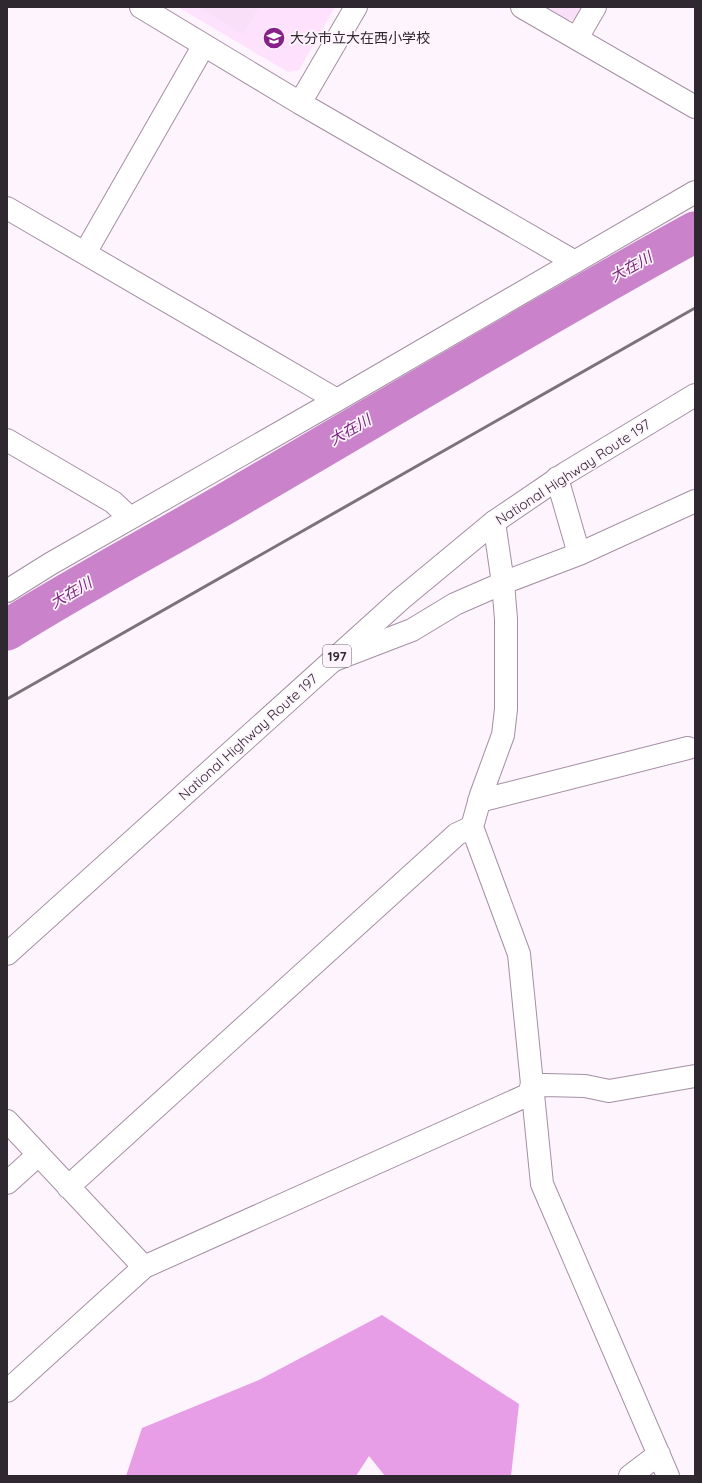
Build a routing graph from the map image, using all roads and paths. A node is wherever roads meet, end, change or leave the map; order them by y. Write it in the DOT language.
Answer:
graph roads {
  1 [pos="141,7"];
  2 [pos="356,7"];
  3 [pos="522,7"];
  4 [pos="595,7"];
  5 [pos="577,38"];
  6 [pos="204,45"];
  7 [pos="300,103"];
  8 [pos="695,107"];
  9 [pos="695,192"];
  10 [pos="7,208"];
  11 [pos="85,253"];
  12 [pos="575,262"];
  13 [pos="695,395"];
  14 [pos="337,400"];
  15 [pos="7,440"];
  16 [pos="557,478"];
  17 [pos="695,501"];
  18 [pos="130,518"];
  19 [pos="494,522"];
  20 [pos="579,554"];
  21 [pos="503,582"];
  22 [pos="7,591"];
  23 [pos="334,660"];
  24 [pos="688,748"];
  25 [pos="479,801"];
  26 [pos="472,827"];
  27 [pos="7,954"];
  28 [pos="695,1076"];
  29 [pos="532,1090"];
  30 [pos="7,1121"];
  31 [pos="38,1155"];
  32 [pos="7,1183"];
  33 [pos="68,1187"];
  34 [pos="144,1267"];
  35 [pos="7,1391"];
  36 [pos="659,1454"];
  37 [pos="630,1476"];
  38 [pos="668,1476"];
  1 -- 6 [label="main road"];
  2 -- 7 [label="main road"];
  3 -- 5 [label="main road"];
  4 -- 5 [label="main road"];
  5 -- 8 [label="main road"];
  6 -- 7 [label="main road"];
  6 -- 11 [label="main road"];
  7 -- 12 [label="main road"];
  9 -- 12 [label="main road"];
  10 -- 11 [label="main road"];
  11 -- 14 [label="main road"];
  12 -- 14 [label="main road"];
  13 -- 16 [label="main road, National Highway Route 197 / 197"];
  14 -- 18 [label="main road"];
  15 -- 18 [label="main road"];
  16 -- 19 [label="main road, National Highway Route 197 / 197"];
  16 -- 20 [label="main road"];
  17 -- 20 [label="main road"];
  18 -- 22 [label="main road"];
  19 -- 21 [label="main road"];
  19 -- 23 [label="main road, National Highway Route 197 / 197"];
  20 -- 21 [label="main road"];
  21 -- 23 [label="main road"];
  21 -- 25 [label="main road"];
  23 -- 27 [label="main road, National Highway Route 197 / 197"];
  24 -- 25 [label="main road"];
  25 -- 26 [label="main road"];
  26 -- 29 [label="main road"];
  26 -- 33 [label="main road"];
  28 -- 29 [label="main road"];
  29 -- 34 [label="main road"];
  29 -- 36 [label="main road"];
  30 -- 31 [label="main road"];
  31 -- 32 [label="main road"];
  31 -- 33 [label="main road"];
  33 -- 34 [label="main road"];
  34 -- 35 [label="main road"];
  36 -- 37 [label="main road"];
  36 -- 38 [label="main road"];
}
